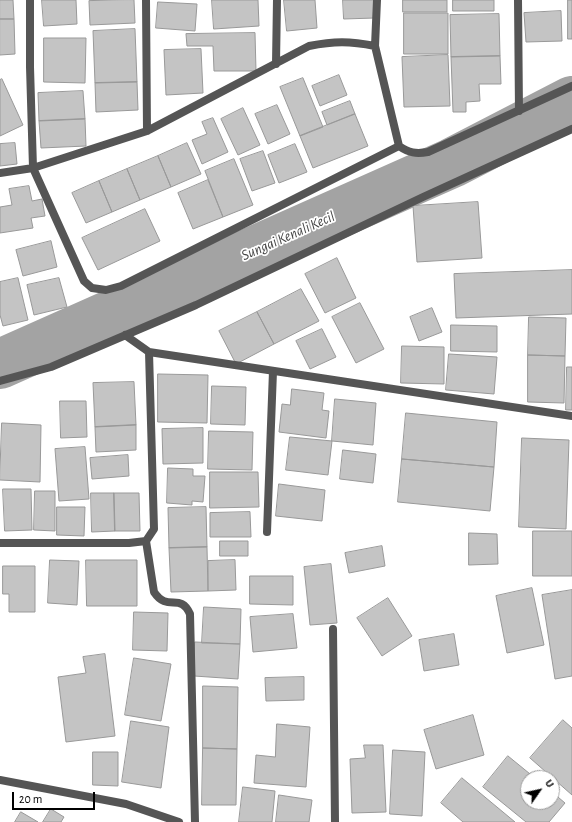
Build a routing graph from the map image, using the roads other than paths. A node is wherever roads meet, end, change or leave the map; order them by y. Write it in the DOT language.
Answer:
graph roads {
  1 [pos="30,0"];
  2 [pos="146,0"];
  3 [pos="276,0"];
  4 [pos="377,0"];
  5 [pos="518,0"];
  6 [pos="375,46"];
  7 [pos="276,64"];
  8 [pos="572,86"];
  9 [pos="519,111"];
  10 [pos="572,129"];
  11 [pos="147,131"];
  12 [pos="399,146"];
  13 [pos="33,168"];
  14 [pos="0,173"];
  15 [pos="125,335"];
  16 [pos="149,352"];
  17 [pos="273,371"];
  18 [pos="0,380"];
  19 [pos="572,416"];
  20 [pos="267,532"];
  21 [pos="146,541"];
  22 [pos="0,543"];
  23 [pos="333,629"];
  24 [pos="0,780"];
  25 [pos="179,822"];
  26 [pos="195,822"];
  27 [pos="335,822"];
  1 -- 13 [label="street"];
  2 -- 11 [label="street"];
  3 -- 7 [label="street"];
  4 -- 6 [label="street"];
  5 -- 9 [label="street"];
  6 -- 7 [label="street"];
  6 -- 12 [label="street"];
  7 -- 11 [label="street"];
  8 -- 9 [label="street"];
  9 -- 12 [label="street"];
  10 -- 15 [label="street"];
  11 -- 13 [label="street"];
  12 -- 13 [label="street"];
  13 -- 14 [label="street"];
  15 -- 16 [label="street"];
  15 -- 18 [label="street"];
  16 -- 17 [label="street"];
  16 -- 21 [label="street"];
  17 -- 19 [label="street"];
  17 -- 20 [label="street"];
  21 -- 22 [label="street"];
  21 -- 26 [label="street"];
  23 -- 27 [label="street"];
  24 -- 25 [label="street"];
}
